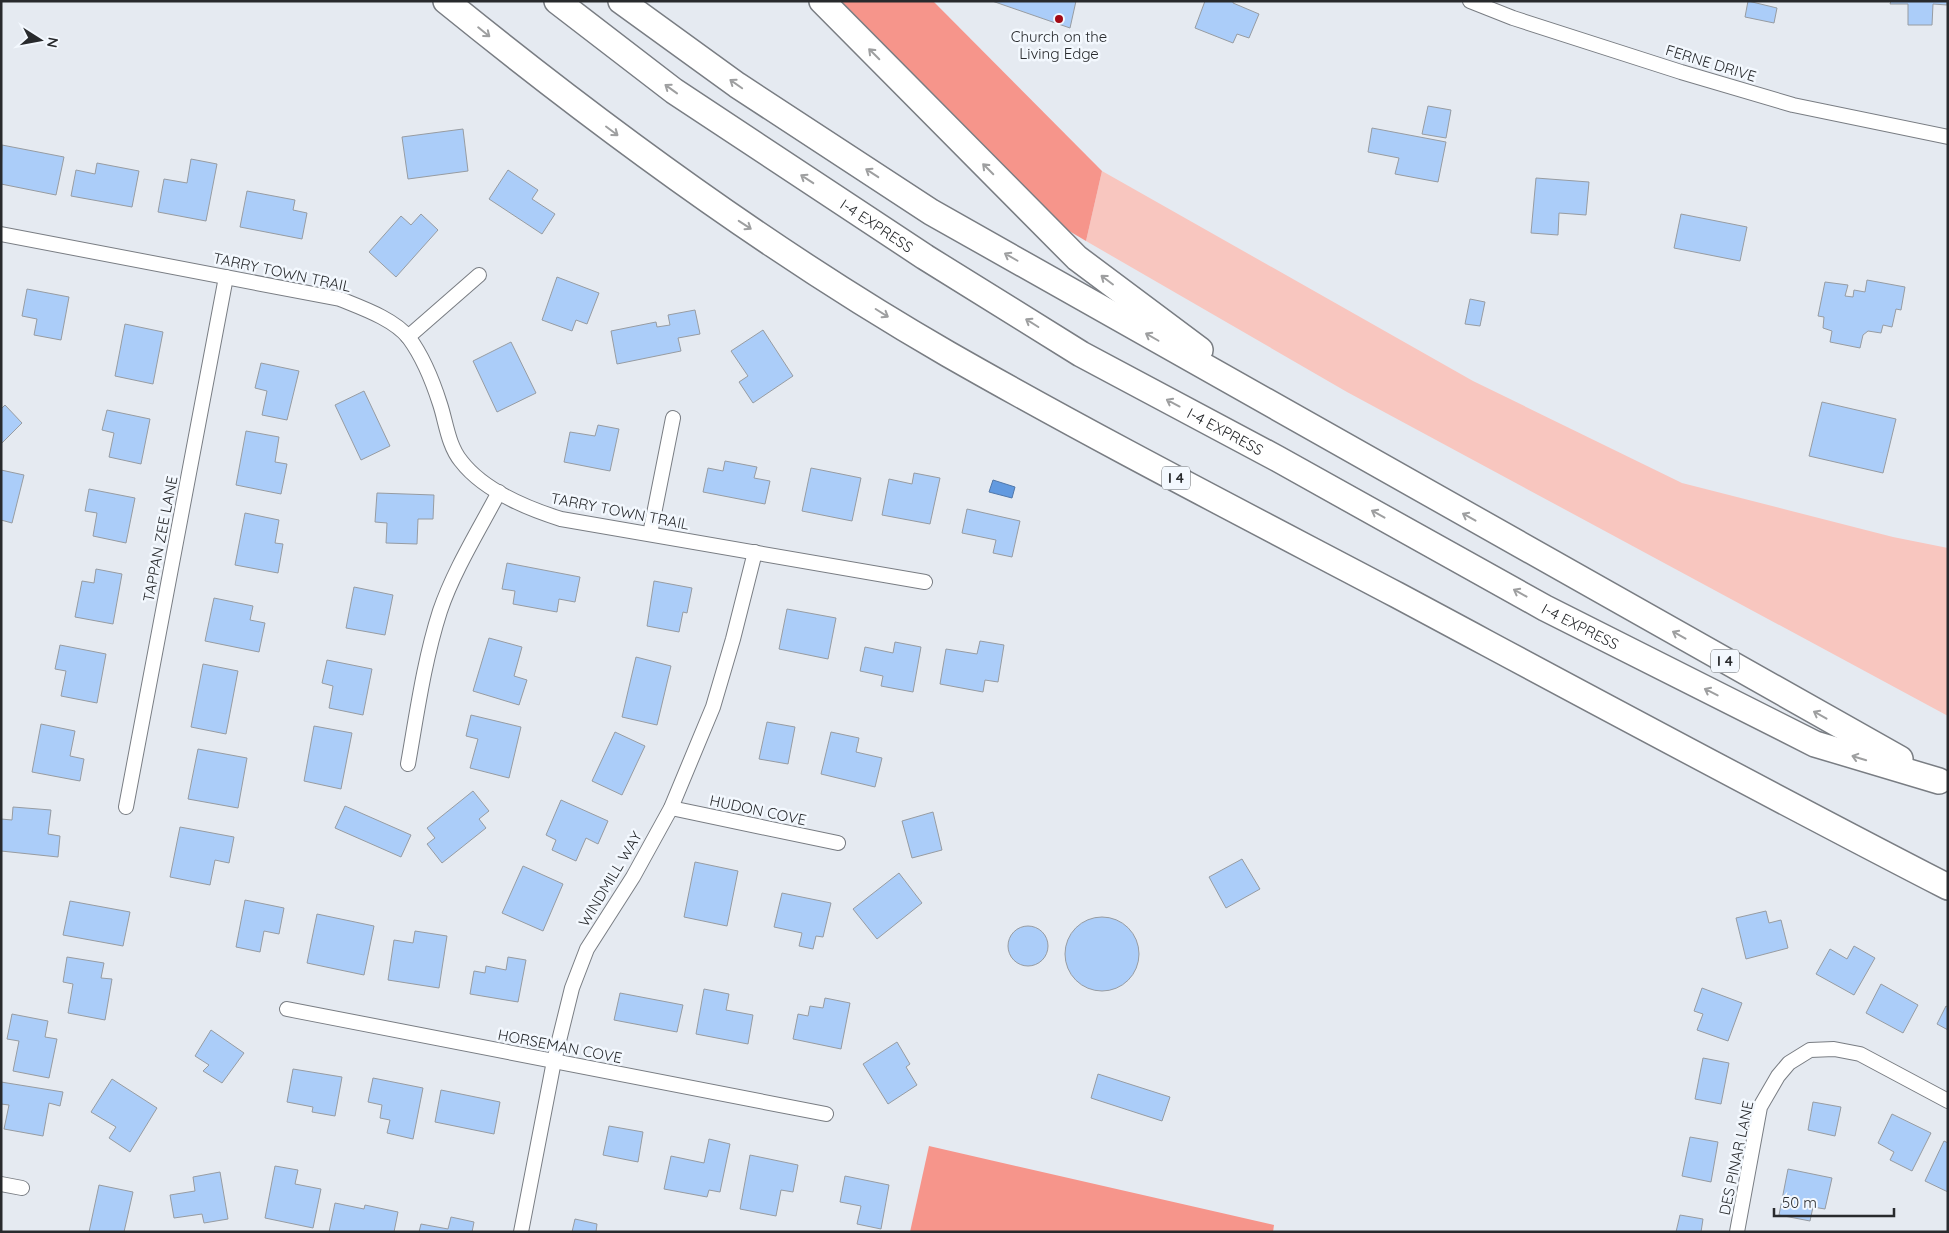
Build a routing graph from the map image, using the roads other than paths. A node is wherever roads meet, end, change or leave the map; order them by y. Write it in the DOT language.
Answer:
graph roads {
  1 [pos="446,1"];
  2 [pos="557,1"];
  3 [pos="621,1"];
  4 [pos="822,1"];
  5 [pos="1470,1"];
  6 [pos="1948,137"];
  7 [pos="1,234"];
  8 [pos="479,275"];
  9 [pos="226,276"];
  10 [pos="408,337"];
  11 [pos="673,418"];
  12 [pos="1408,482"];
  13 [pos="499,492"];
  14 [pos="650,534"];
  15 [pos="754,552"];
  16 [pos="925,582"];
  17 [pos="408,764"];
  18 [pos="1943,784"];
  19 [pos="126,807"];
  20 [pos="671,808"];
  21 [pos="838,843"];
  22 [pos="1948,887"];
  23 [pos="287,1009"];
  24 [pos="554,1061"];
  25 [pos="1948,1101"];
  26 [pos="826,1114"];
  27 [pos="1,1184"];
  28 [pos="22,1188"];
  29 [pos="521,1232"];
  30 [pos="1737,1232"];
  1 -- 22 [label="highway, I 4, one-way"];
  18 -- 2 [label="highway, I-4 EXPRESS, one-way"];
  12 -- 3 [label="highway, I 4, one-way"];
  12 -- 4 [label="highway, one-way"];
  5 -- 6 [label="street, FERNE DRIVE"];
  7 -- 9 [label="street, TARRY TOWN TRAIL"];
  8 -- 10 [label="street"];
  9 -- 10 [label="street, TARRY TOWN TRAIL"];
  9 -- 19 [label="street, TAPPAN ZEE LANE"];
  10 -- 13 [label="street, TARRY TOWN TRAIL"];
  11 -- 14 [label="street"];
  18 -- 12 [label="highway, I 4, one-way"];
  13 -- 14 [label="street, TARRY TOWN TRAIL"];
  13 -- 17 [label="street"];
  14 -- 15 [label="street, TARRY TOWN TRAIL"];
  15 -- 16 [label="street, TARRY TOWN TRAIL"];
  15 -- 20 [label="street, WINDMILL WAY"];
  20 -- 21 [label="street, HUDON COVE"];
  20 -- 24 [label="street, WINDMILL WAY"];
  23 -- 24 [label="street, HORSEMAN COVE"];
  24 -- 26 [label="street, HORSEMAN COVE"];
  24 -- 29 [label="street, WINDMILL WAY"];
  25 -- 30 [label="street, DES PINAR LANE"];
  27 -- 28 [label="street"];
}
